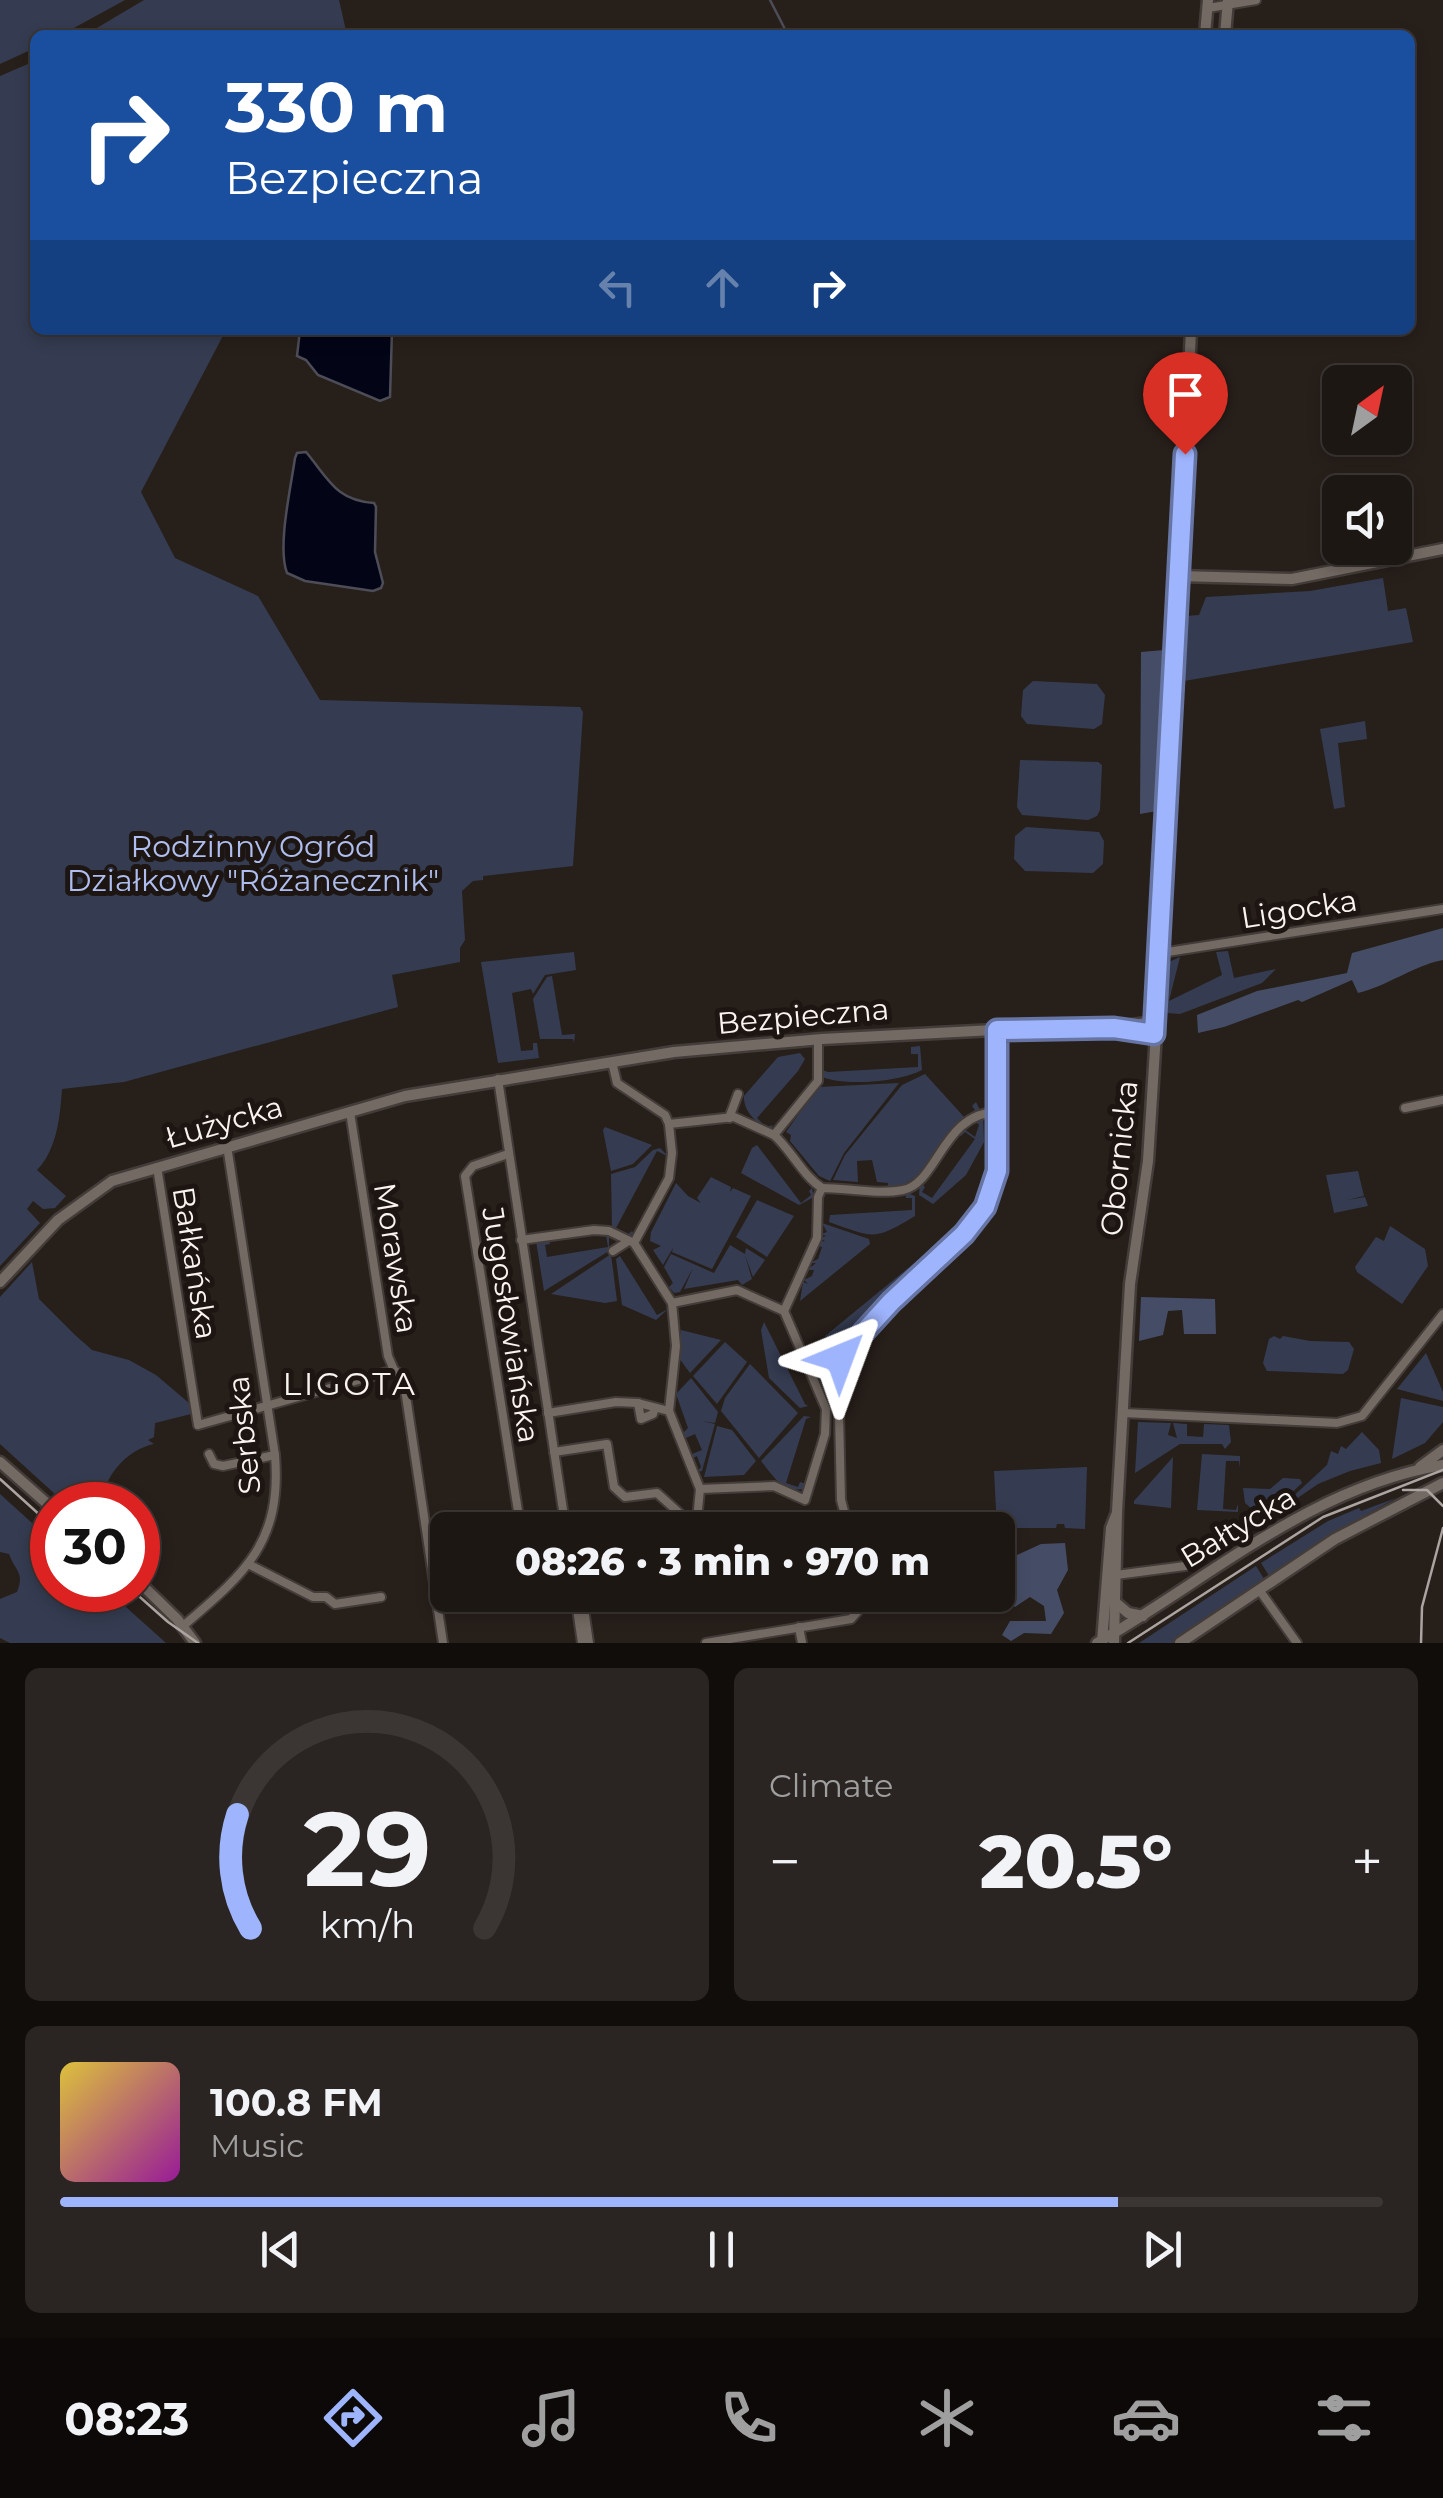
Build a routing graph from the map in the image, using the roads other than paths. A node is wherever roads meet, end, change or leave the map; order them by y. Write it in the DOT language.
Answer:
graph roads {
  1 [pos="1256,0"];
  2 [pos="1228,3"];
  3 [pos="1208,4"];
  4 [pos="1206,30"];
  5 [pos="1225,30"];
  6 [pos="1191,335"];
  7 [pos="1443,549"];
  8 [pos="1179,576"];
  9 [pos="1443,909"];
  10 [pos="1161,953"];
  11 [pos="1155,1028"];
  12 [pos="997,1030"];
  13 [pos="818,1039"];
  14 [pos="612,1062"];
  15 [pos="498,1080"];
  16 [pos="738,1094"];
  17 [pos="1443,1100"];
  18 [pos="1405,1108"];
  19 [pos="350,1112"];
  20 [pos="998,1112"];
  21 [pos="729,1118"];
  22 [pos="668,1124"];
  23 [pos="774,1135"];
  24 [pos="227,1146"];
  25 [pos="508,1154"];
  26 [pos="157,1167"];
  27 [pos="822,1188"];
  28 [pos="521,1240"];
  29 [pos="631,1242"];
  30 [pos="613,1251"];
  31 [pos="0,1282"];
  32 [pos="672,1303"];
  33 [pos="784,1310"];
  34 [pos="1443,1314"];
  35 [pos="394,1370"];
  36 [pos="638,1403"];
  37 [pos="266,1407"];
  38 [pos="655,1408"];
  39 [pos="669,1410"];
  40 [pos="548,1412"];
  41 [pos="1123,1413"];
  42 [pos="1443,1450"];
  43 [pos="554,1452"];
  44 [pos="209,1454"];
  45 [pos="274,1455"];
  46 [pos="0,1462"];
  47 [pos="1443,1466"];
  48 [pos="1414,1470"];
  49 [pos="1443,1483"];
  50 [pos="30,1489"];
  51 [pos="700,1489"];
  52 [pos="518,1512"];
  53 [pos="563,1512"];
  54 [pos="678,1512"];
  55 [pos="698,1512"];
  56 [pos="844,1512"];
  57 [pos="1117,1512"];
  58 [pos="250,1564"];
  59 [pos="1185,1566"];
  60 [pos="1116,1575"];
  61 [pos="1260,1591"];
  62 [pos="381,1597"];
  63 [pos="1115,1602"];
  64 [pos="160,1603"];
  65 [pos="581,1612"];
  66 [pos="856,1612"];
  67 [pos="1143,1616"];
  68 [pos="183,1626"];
  69 [pos="800,1628"];
  70 [pos="1106,1641"];
  71 [pos="195,1643"];
  72 [pos="443,1643"];
  73 [pos="586,1643"];
  74 [pos="706,1643"];
  75 [pos="802,1643"];
  76 [pos="1180,1643"];
  77 [pos="1297,1643"];
  1 -- 2 [label="street"];
  2 -- 3 [label="street"];
  2 -- 5 [label="main road"];
  3 -- 4 [label="main road"];
  6 -- 8 [label="main road, Obornicka"];
  7 -- 8 [label="main road"];
  8 -- 10 [label="main road, Obornicka"];
  9 -- 10 [label="street, Ligocka"];
  10 -- 11 [label="main road, Obornicka"];
  11 -- 12 [label="main road, Bezpieczna"];
  11 -- 41 [label="main road, Obornicka"];
  12 -- 13 [label="main road, Bezpieczna"];
  12 -- 20 [label="street"];
  13 -- 14 [label="main road, Bezpieczna"];
  13 -- 23 [label="street"];
  14 -- 15 [label="main road, Bezpieczna"];
  14 -- 22 [label="street"];
  15 -- 19 [label="main road, Łużycka"];
  15 -- 25 [label="street, Jugosłowiańska"];
  16 -- 21 [label="street"];
  17 -- 18 [label="street"];
  19 -- 24 [label="main road, Łużycka"];
  19 -- 35 [label="street, Morawska"];
  20 -- 27 [label="street"];
  20 -- 56 [label="street"];
  21 -- 22 [label="street"];
  21 -- 23 [label="street"];
  22 -- 29 [label="street"];
  23 -- 27 [label="street"];
  24 -- 26 [label="main road, Łużycka"];
  24 -- 37 [label="street, Serbska"];
  25 -- 28 [label="street, Jugosłowiańska"];
  25 -- 52 [label="street, Jugosłowiańska"];
  26 -- 31 [label="main road, Łużycka"];
  26 -- 37 [label="street, Bałkańska"];
  27 -- 33 [label="street"];
  28 -- 29 [label="street"];
  28 -- 40 [label="street, Jugosłowiańska"];
  29 -- 30 [label="street"];
  29 -- 32 [label="street"];
  32 -- 33 [label="street"];
  32 -- 39 [label="street"];
  33 -- 51 [label="street"];
  34 -- 41 [label="street"];
  35 -- 37 [label="street"];
  35 -- 72 [label="street, Morawska"];
  36 -- 38 [label="street"];
  36 -- 38 [label="street"];
  36 -- 40 [label="street"];
  37 -- 45 [label="street, Serbska"];
  38 -- 39 [label="street"];
  39 -- 51 [label="street"];
  40 -- 43 [label="street, Jugosłowiańska"];
  41 -- 57 [label="main road, Obornicka"];
  42 -- 48 [label="main road, Bałtycka"];
  43 -- 53 [label="street, Jugosłowiańska"];
  43 -- 54 [label="street"];
  44 -- 45 [label="street"];
  45 -- 58 [label="street, Serbska"];
  46 -- 50 [label="main road"];
  47 -- 48 [label="main road, Bałtycka"];
  48 -- 67 [label="main road, Bałtycka"];
  49 -- 61 [label="main road, Bałtycka"];
  51 -- 55 [label="street"];
  57 -- 60 [label="main road, Obornicka"];
  57 -- 70 [label="main road, Obornicka"];
  58 -- 62 [label="street"];
  58 -- 68 [label="street, Serbska"];
  59 -- 60 [label="street"];
  60 -- 63 [label="main road, Obornicka"];
  61 -- 76 [label="main road, Bałtycka"];
  61 -- 77 [label="street"];
  63 -- 67 [label="main road"];
  63 -- 70 [label="main road, Obornicka"];
  64 -- 68 [label="main road"];
  65 -- 73 [label="street"];
  66 -- 69 [label="street"];
  67 -- 70 [label="main road, Bałtycka"];
  68 -- 71 [label="main road"];
  69 -- 74 [label="street"];
  69 -- 75 [label="street"];
}
